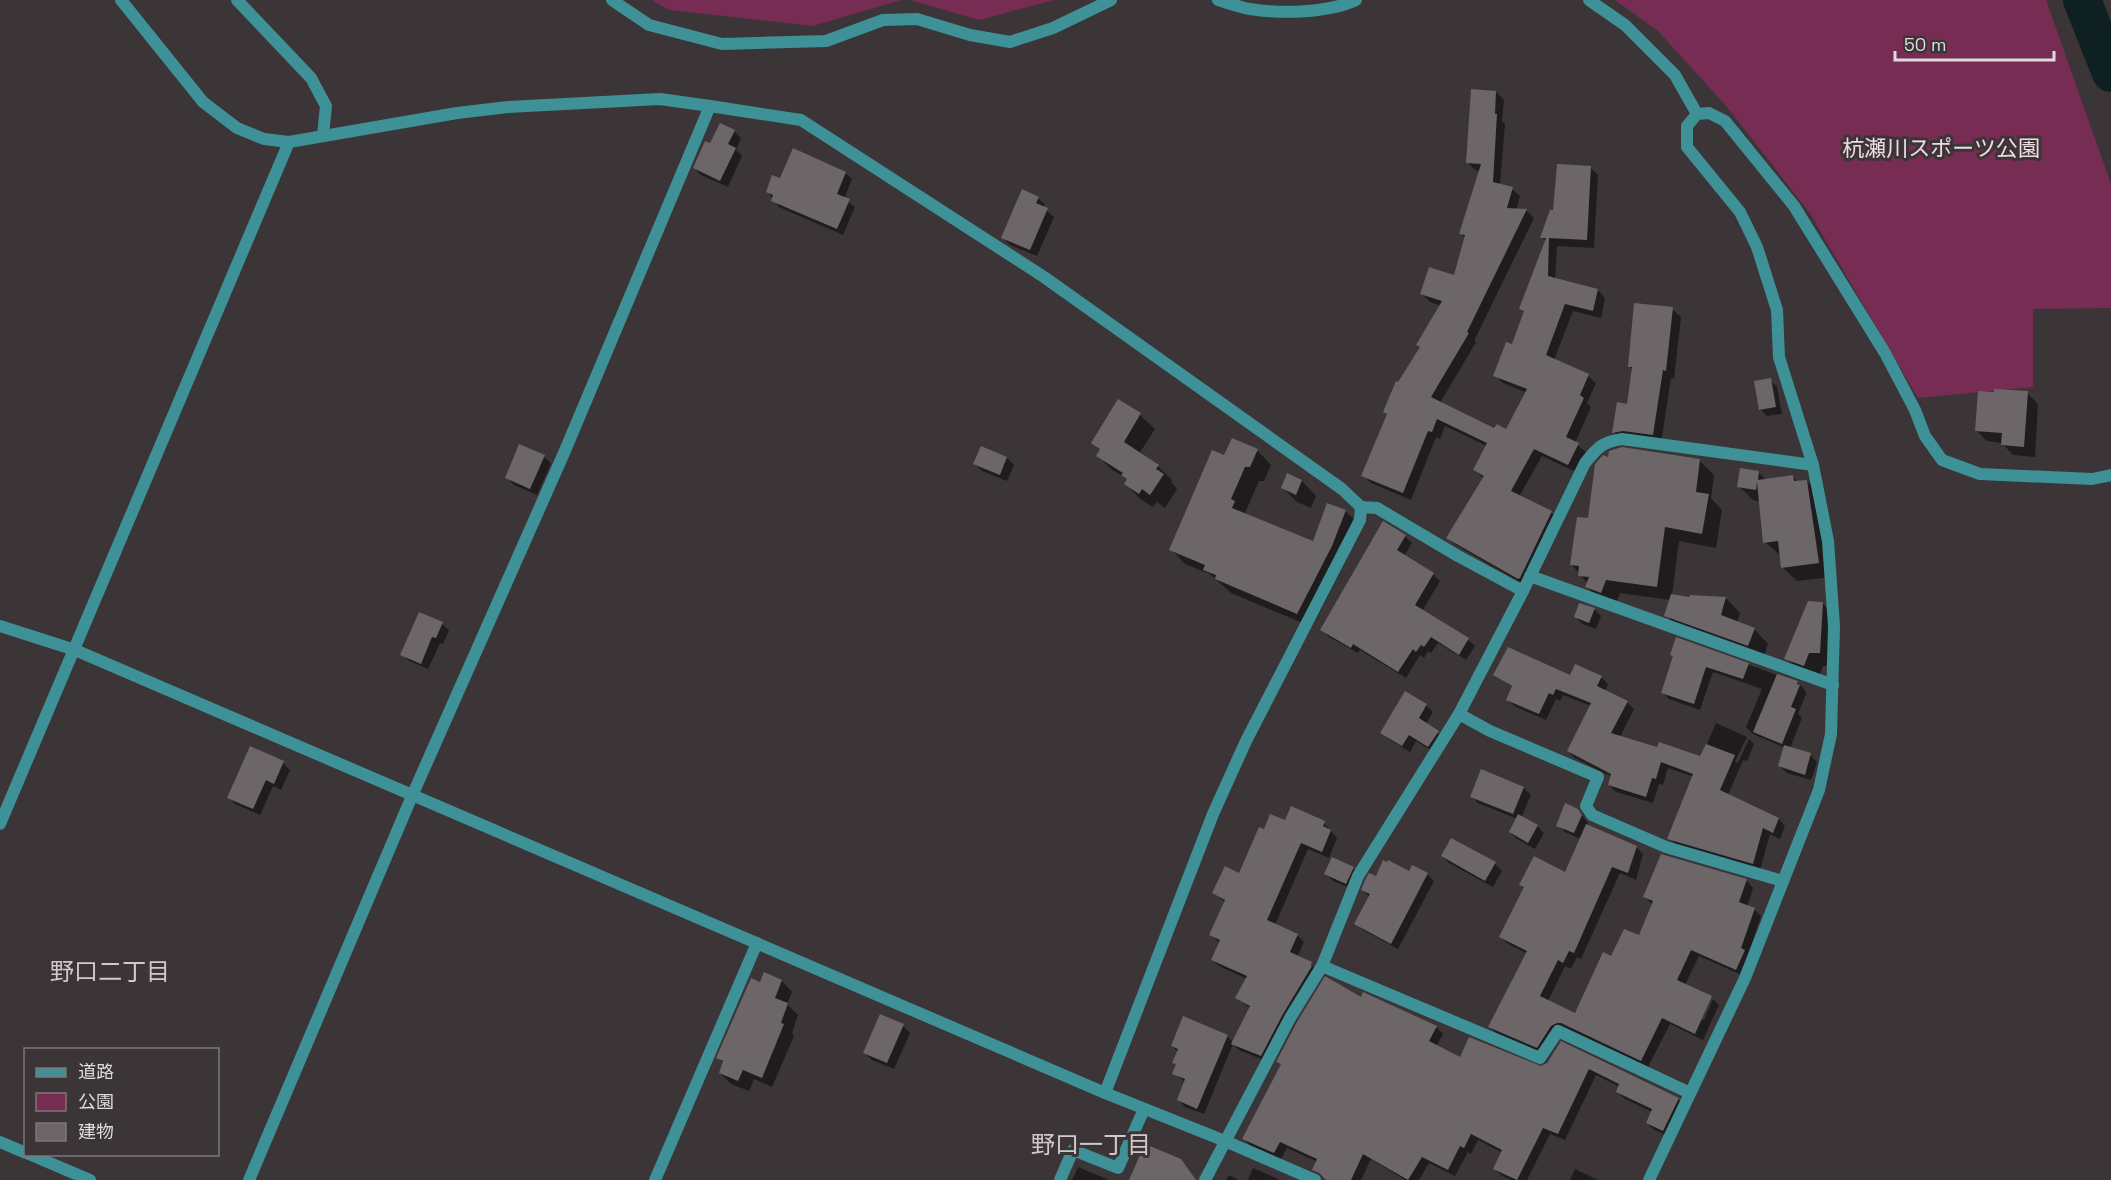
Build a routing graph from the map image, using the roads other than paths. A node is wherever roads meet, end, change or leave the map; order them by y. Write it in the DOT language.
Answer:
graph roads {
  1 [pos="121,0"];
  2 [pos="237,0"];
  3 [pos="612,0"];
  4 [pos="1111,0"];
  5 [pos="1218,0"];
  6 [pos="1356,0"];
  7 [pos="1589,0"];
  8 [pos="710,106"];
  9 [pos="1696,114"];
  10 [pos="323,135"];
  11 [pos="289,142"];
  12 [pos="1813,465"];
  13 [pos="2111,475"];
  14 [pos="1361,507"];
  15 [pos="1530,576"];
  16 [pos="1523,591"];
  17 [pos="0,626"];
  18 [pos="75,650"];
  19 [pos="1833,685"];
  20 [pos="1459,714"];
  21 [pos="412,796"];
  22 [pos="0,824"];
  23 [pos="1783,881"];
  24 [pos="757,943"];
  25 [pos="1322,966"];
  26 [pos="1106,1093"];
  27 [pos="1690,1093"];
  28 [pos="1144,1109"];
  29 [pos="1225,1141"];
  30 [pos="0,1142"];
  31 [pos="24,1153"];
  32 [pos="32,1156"];
  33 [pos="90,1180"];
  34 [pos="249,1180"];
  35 [pos="655,1180"];
  36 [pos="1060,1180"];
  37 [pos="1205,1180"];
  38 [pos="1315,1180"];
  39 [pos="1649,1180"];
  1 -- 11 [label="street"];
  2 -- 10 [label="street"];
  3 -- 4 [label="street"];
  5 -- 6 [label="street"];
  7 -- 9 [label="street"];
  8 -- 10 [label="street"];
  8 -- 14 [label="street"];
  8 -- 21 [label="street"];
  9 -- 12 [label="street"];
  9 -- 13 [label="street"];
  10 -- 11 [label="street"];
  11 -- 18 [label="street"];
  12 -- 15 [label="street"];
  12 -- 19 [label="street"];
  14 -- 16 [label="street"];
  14 -- 26 [label="street"];
  15 -- 16 [label="street"];
  15 -- 19 [label="street"];
  16 -- 20 [label="street"];
  17 -- 18 [label="street"];
  18 -- 21 [label="street"];
  18 -- 22 [label="street"];
  19 -- 23 [label="street"];
  20 -- 23 [label="street"];
  20 -- 25 [label="street"];
  21 -- 24 [label="street"];
  21 -- 34 [label="street"];
  23 -- 27 [label="street"];
  24 -- 26 [label="street"];
  24 -- 35 [label="street"];
  25 -- 27 [label="street"];
  25 -- 29 [label="street"];
  26 -- 28 [label="street"];
  27 -- 39 [label="street"];
  28 -- 29 [label="street"];
  28 -- 36 [label="street"];
  29 -- 37 [label="street"];
  29 -- 38 [label="street"];
  30 -- 31 [label="street"];
  32 -- 33 [label="street"];
}
